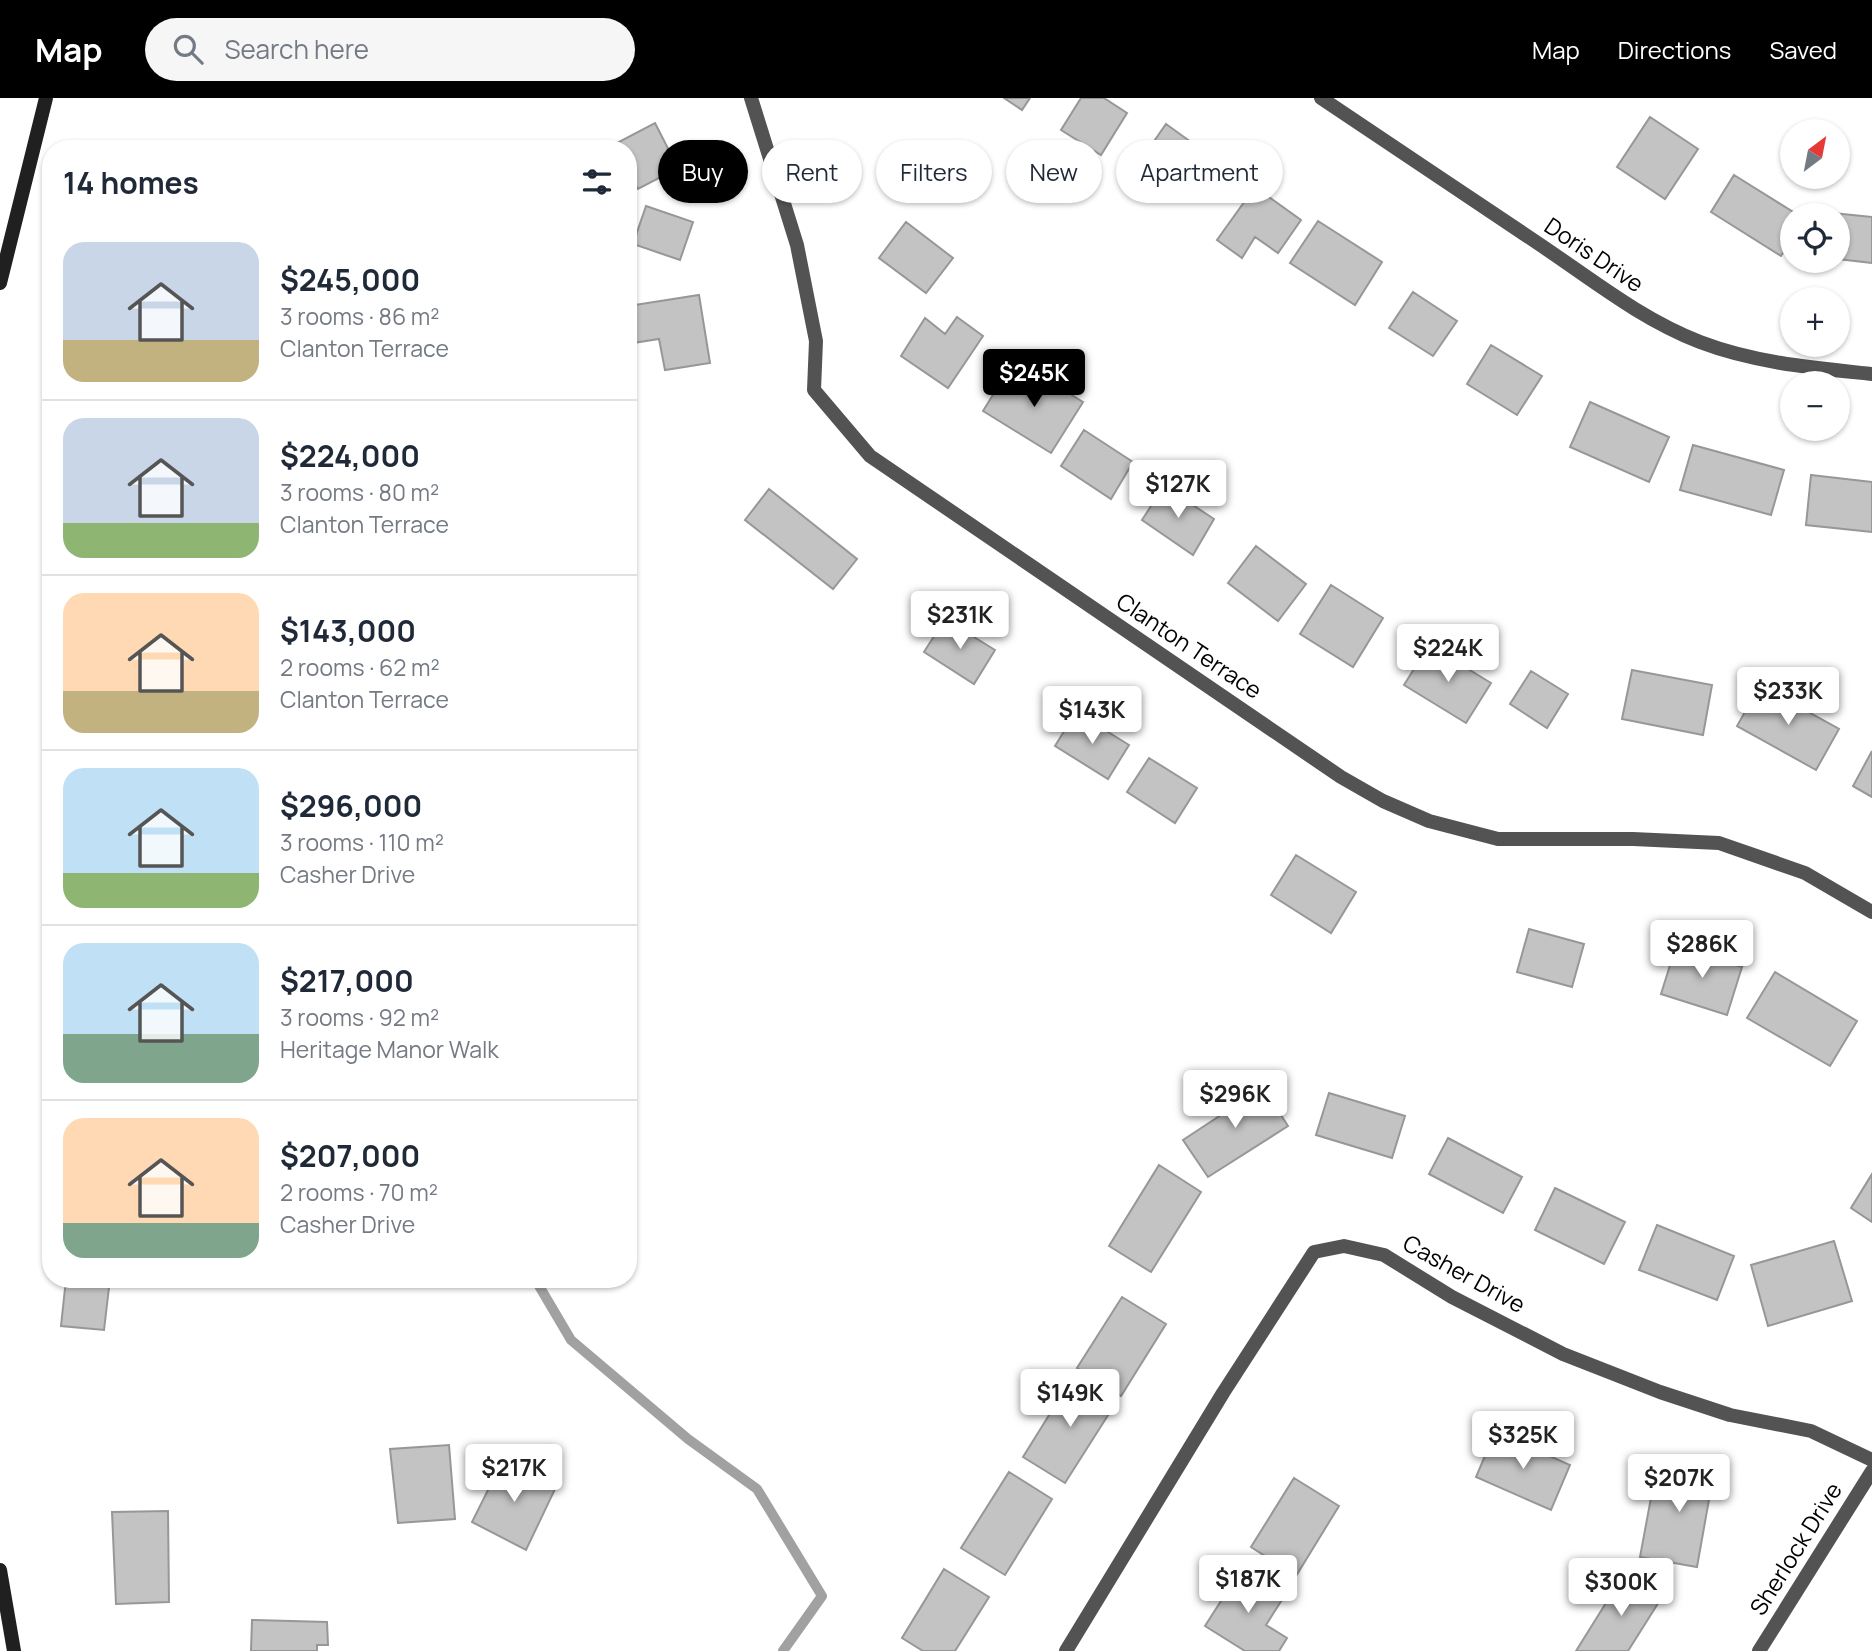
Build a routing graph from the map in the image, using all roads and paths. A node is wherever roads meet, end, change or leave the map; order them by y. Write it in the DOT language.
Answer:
graph roads {
  1 [pos="46,98"];
  2 [pos="751,98"];
  3 [pos="1321,98"];
  4 [pos="0,283"];
  5 [pos="1872,374"];
  6 [pos="1872,912"];
  7 [pos="1872,1460"];
  8 [pos="1872,1471"];
  9 [pos="0,1570"];
  10 [pos="14,1651"];
  11 [pos="1066,1651"];
  12 [pos="1759,1651"];
  1 -- 4 [label="main road"];
  2 -- 6 [label="street, Clanton Terrace"];
  3 -- 5 [label="street, Doris Drive"];
  7 -- 11 [label="street, Casher Drive"];
  8 -- 12 [label="street, Sherlock Drive"];
  9 -- 10 [label="main road"];
}
